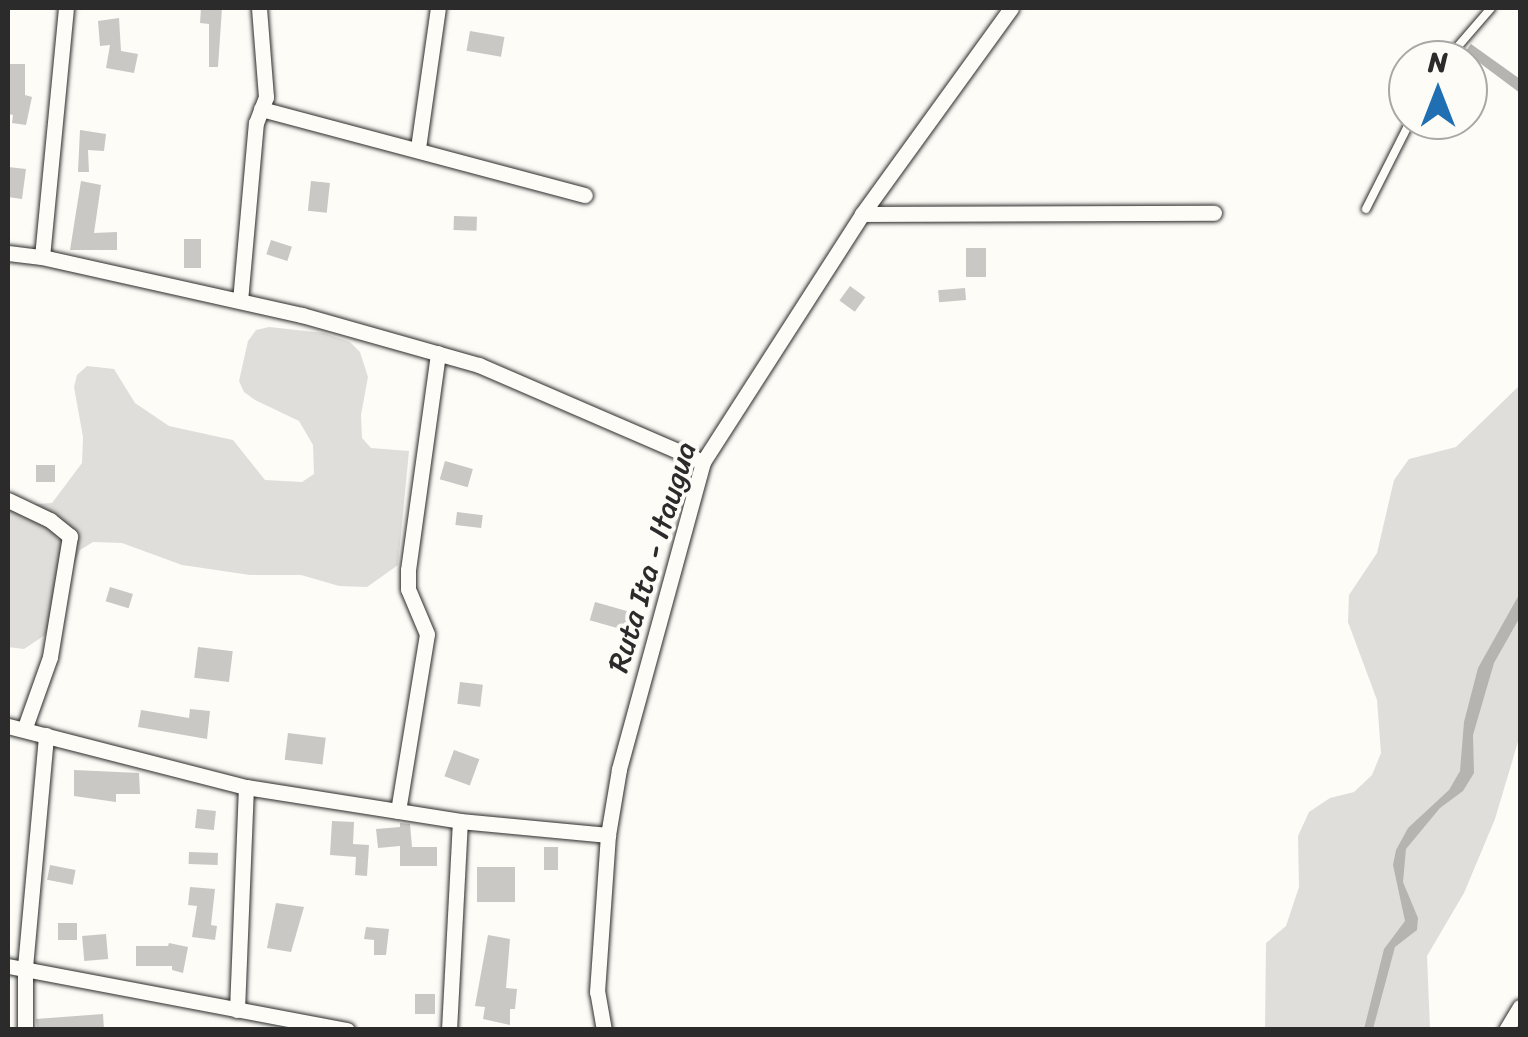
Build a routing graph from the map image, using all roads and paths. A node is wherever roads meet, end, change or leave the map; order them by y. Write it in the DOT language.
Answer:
graph roads {
  1 [pos="66,8"];
  2 [pos="259,8"];
  3 [pos="438,8"];
  4 [pos="1011,8"];
  5 [pos="1491,8"];
  6 [pos="1460,40"];
  7 [pos="261,110"];
  8 [pos="1401,140"];
  9 [pos="418,148"];
  10 [pos="585,195"];
  11 [pos="1366,209"];
  12 [pos="1214,213"];
  13 [pos="862,214"];
  14 [pos="8,253"];
  15 [pos="42,257"];
  16 [pos="240,302"];
  17 [pos="438,353"];
  18 [pos="703,462"];
  19 [pos="8,500"];
  20 [pos="16,728"];
  21 [pos="46,735"];
  22 [pos="246,787"];
  23 [pos="398,811"];
  24 [pos="460,821"];
  25 [pos="608,835"];
  26 [pos="8,966"];
  27 [pos="25,968"];
  28 [pos="1520,1007"];
  29 [pos="237,1010"];
  30 [pos="25,1030"];
  31 [pos="347,1030"];
  32 [pos="449,1030"];
  33 [pos="604,1030"];
  34 [pos="1506,1030"];
  1 -- 15 [label="street"];
  2 -- 7 [label="street"];
  3 -- 9 [label="street"];
  4 -- 13 [label="street, Ruta Ita - Itaugua"];
  5 -- 6 [label="lane"];
  7 -- 9 [label="street"];
  7 -- 16 [label="street"];
  8 -- 11 [label="lane"];
  9 -- 10 [label="street"];
  12 -- 13 [label="street"];
  13 -- 18 [label="street, Ruta Ita - Itaugua"];
  14 -- 15 [label="street"];
  15 -- 16 [label="street"];
  16 -- 17 [label="street"];
  17 -- 18 [label="street"];
  17 -- 23 [label="street"];
  18 -- 25 [label="street, Ruta Ita - Itaugua"];
  19 -- 20 [label="street"];
  20 -- 21 [label="street"];
  21 -- 22 [label="street"];
  21 -- 27 [label="street"];
  22 -- 23 [label="street"];
  22 -- 29 [label="street"];
  23 -- 24 [label="street"];
  24 -- 25 [label="street"];
  24 -- 32 [label="street"];
  25 -- 33 [label="street, Ruta Ita - Itaugua"];
  26 -- 27 [label="street"];
  27 -- 29 [label="street"];
  27 -- 30 [label="street"];
  28 -- 34 [label="street"];
  29 -- 31 [label="street"];
}
